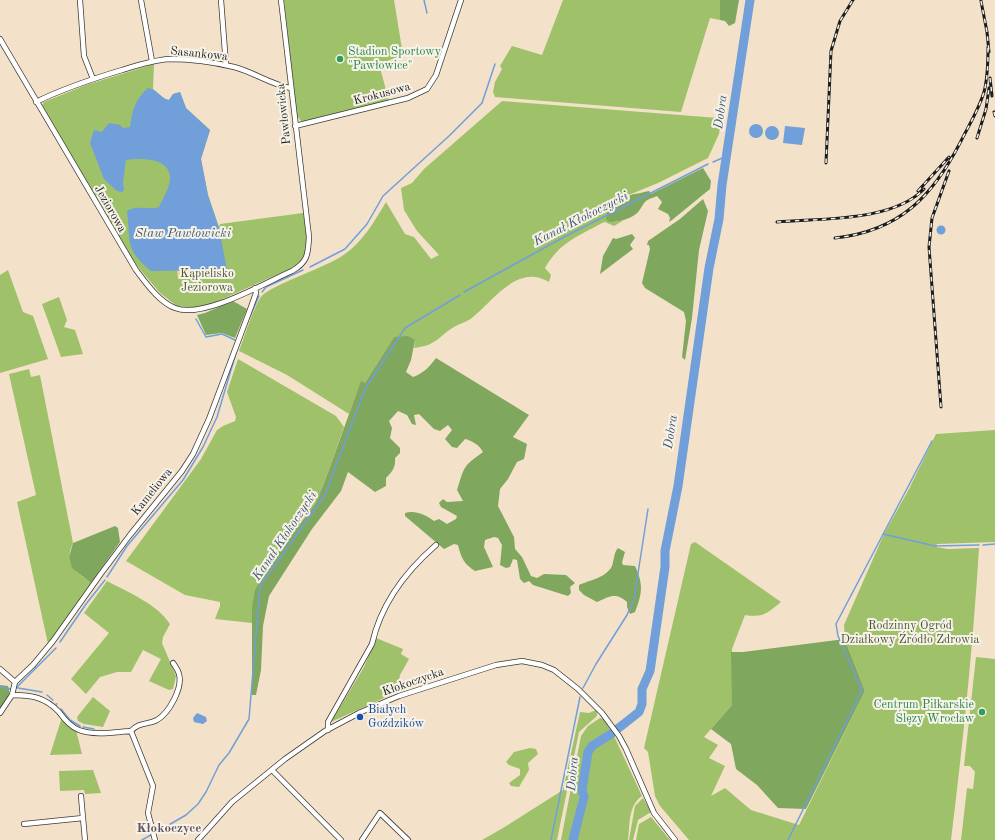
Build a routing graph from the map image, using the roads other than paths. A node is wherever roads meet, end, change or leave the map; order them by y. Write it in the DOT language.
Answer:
graph roads {
  1 [pos="80,0"];
  2 [pos="140,0"];
  3 [pos="221,0"];
  4 [pos="281,0"];
  5 [pos="461,0"];
  6 [pos="0,39"];
  7 [pos="152,61"];
  8 [pos="226,66"];
  9 [pos="93,79"];
  10 [pos="291,88"];
  11 [pos="36,102"];
  12 [pos="295,126"];
  13 [pos="308,225"];
  14 [pos="255,288"];
  15 [pos="436,545"];
  16 [pos="173,662"];
  17 [pos="0,669"];
  18 [pos="15,682"];
  19 [pos="12,695"];
  20 [pos="0,713"];
  21 [pos="328,730"];
  22 [pos="132,731"];
  23 [pos="272,770"];
  24 [pos="81,796"];
  25 [pos="83,818"];
  26 [pos="24,824"];
  27 [pos="154,836"];
  28 [pos="85,840"];
  29 [pos="198,840"];
  30 [pos="341,840"];
  31 [pos="362,840"];
  32 [pos="408,840"];
  33 [pos="675,840"];
  1 -- 9 [label="street"];
  2 -- 7 [label="street"];
  3 -- 8 [label="street"];
  4 -- 10 [label="street, Pawłowicka"];
  5 -- 12 [label="street, Krokusowa"];
  6 -- 11 [label="street, Jeziorowa"];
  7 -- 8 [label="street, Sasankowa"];
  7 -- 9 [label="street, Sasankowa"];
  8 -- 10 [label="street, Sasankowa"];
  9 -- 11 [label="street, Sasankowa"];
  10 -- 12 [label="street, Pawłowicka"];
  11 -- 14 [label="street, Jeziorowa"];
  12 -- 13 [label="street, Pawłowicka"];
  13 -- 14 [label="street, Jeziorowa"];
  14 -- 18 [label="street, Kameliowa"];
  15 -- 21 [label="street"];
  16 -- 22 [label="street"];
  17 -- 18 [label="street"];
  18 -- 19 [label="street"];
  19 -- 20 [label="street"];
  19 -- 22 [label="street"];
  21 -- 23 [label="street, Kłokoczycka"];
  21 -- 33 [label="street, Kłokoczycka"];
  22 -- 27 [label="street"];
  23 -- 29 [label="street, Kłokoczycka"];
  23 -- 30 [label="street"];
  24 -- 25 [label="street"];
  25 -- 26 [label="street"];
  25 -- 28 [label="street"];
  31 -- 32 [label="street"];
}
